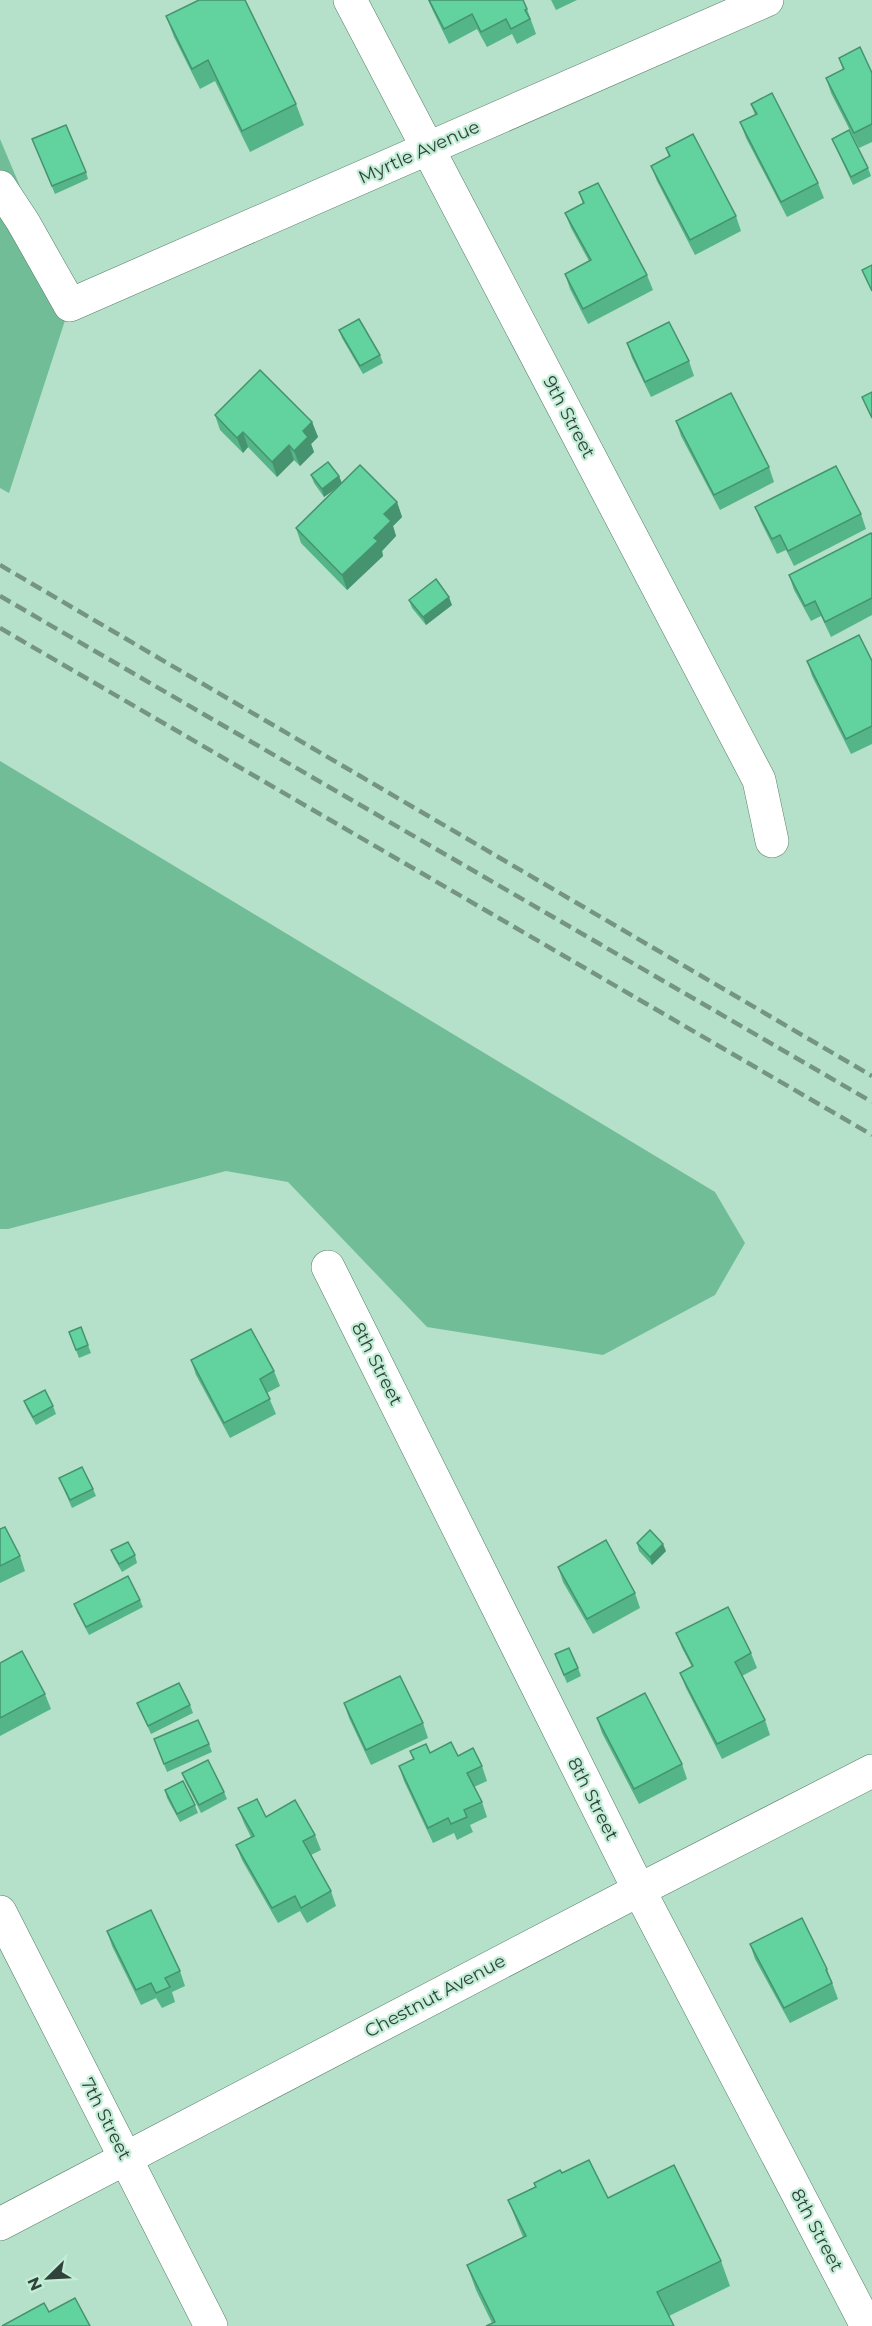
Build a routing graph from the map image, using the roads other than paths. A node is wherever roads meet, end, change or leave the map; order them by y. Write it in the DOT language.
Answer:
graph roads {
  1 [pos="350,0"];
  2 [pos="767,0"];
  3 [pos="428,148"];
  4 [pos="0,187"];
  5 [pos="772,841"];
  6 [pos="328,1267"];
  7 [pos="872,1772"];
  8 [pos="639,1890"];
  9 [pos="0,1911"];
  10 [pos="126,2158"];
  11 [pos="0,2224"];
  12 [pos="211,2326"];
  13 [pos="867,2326"];
  1 -- 3 [label="street, 9th Street"];
  2 -- 3 [label="street, Myrtle Avenue"];
  3 -- 4 [label="street, Myrtle Avenue"];
  3 -- 5 [label="street, 9th Street"];
  6 -- 8 [label="street, 8th Street"];
  7 -- 8 [label="street, Chestnut Avenue"];
  8 -- 10 [label="street, Chestnut Avenue"];
  8 -- 13 [label="street, 8th Street"];
  9 -- 10 [label="street, 7th Street"];
  10 -- 11 [label="street, Chestnut Avenue"];
  10 -- 12 [label="street, 7th Street"];
}
